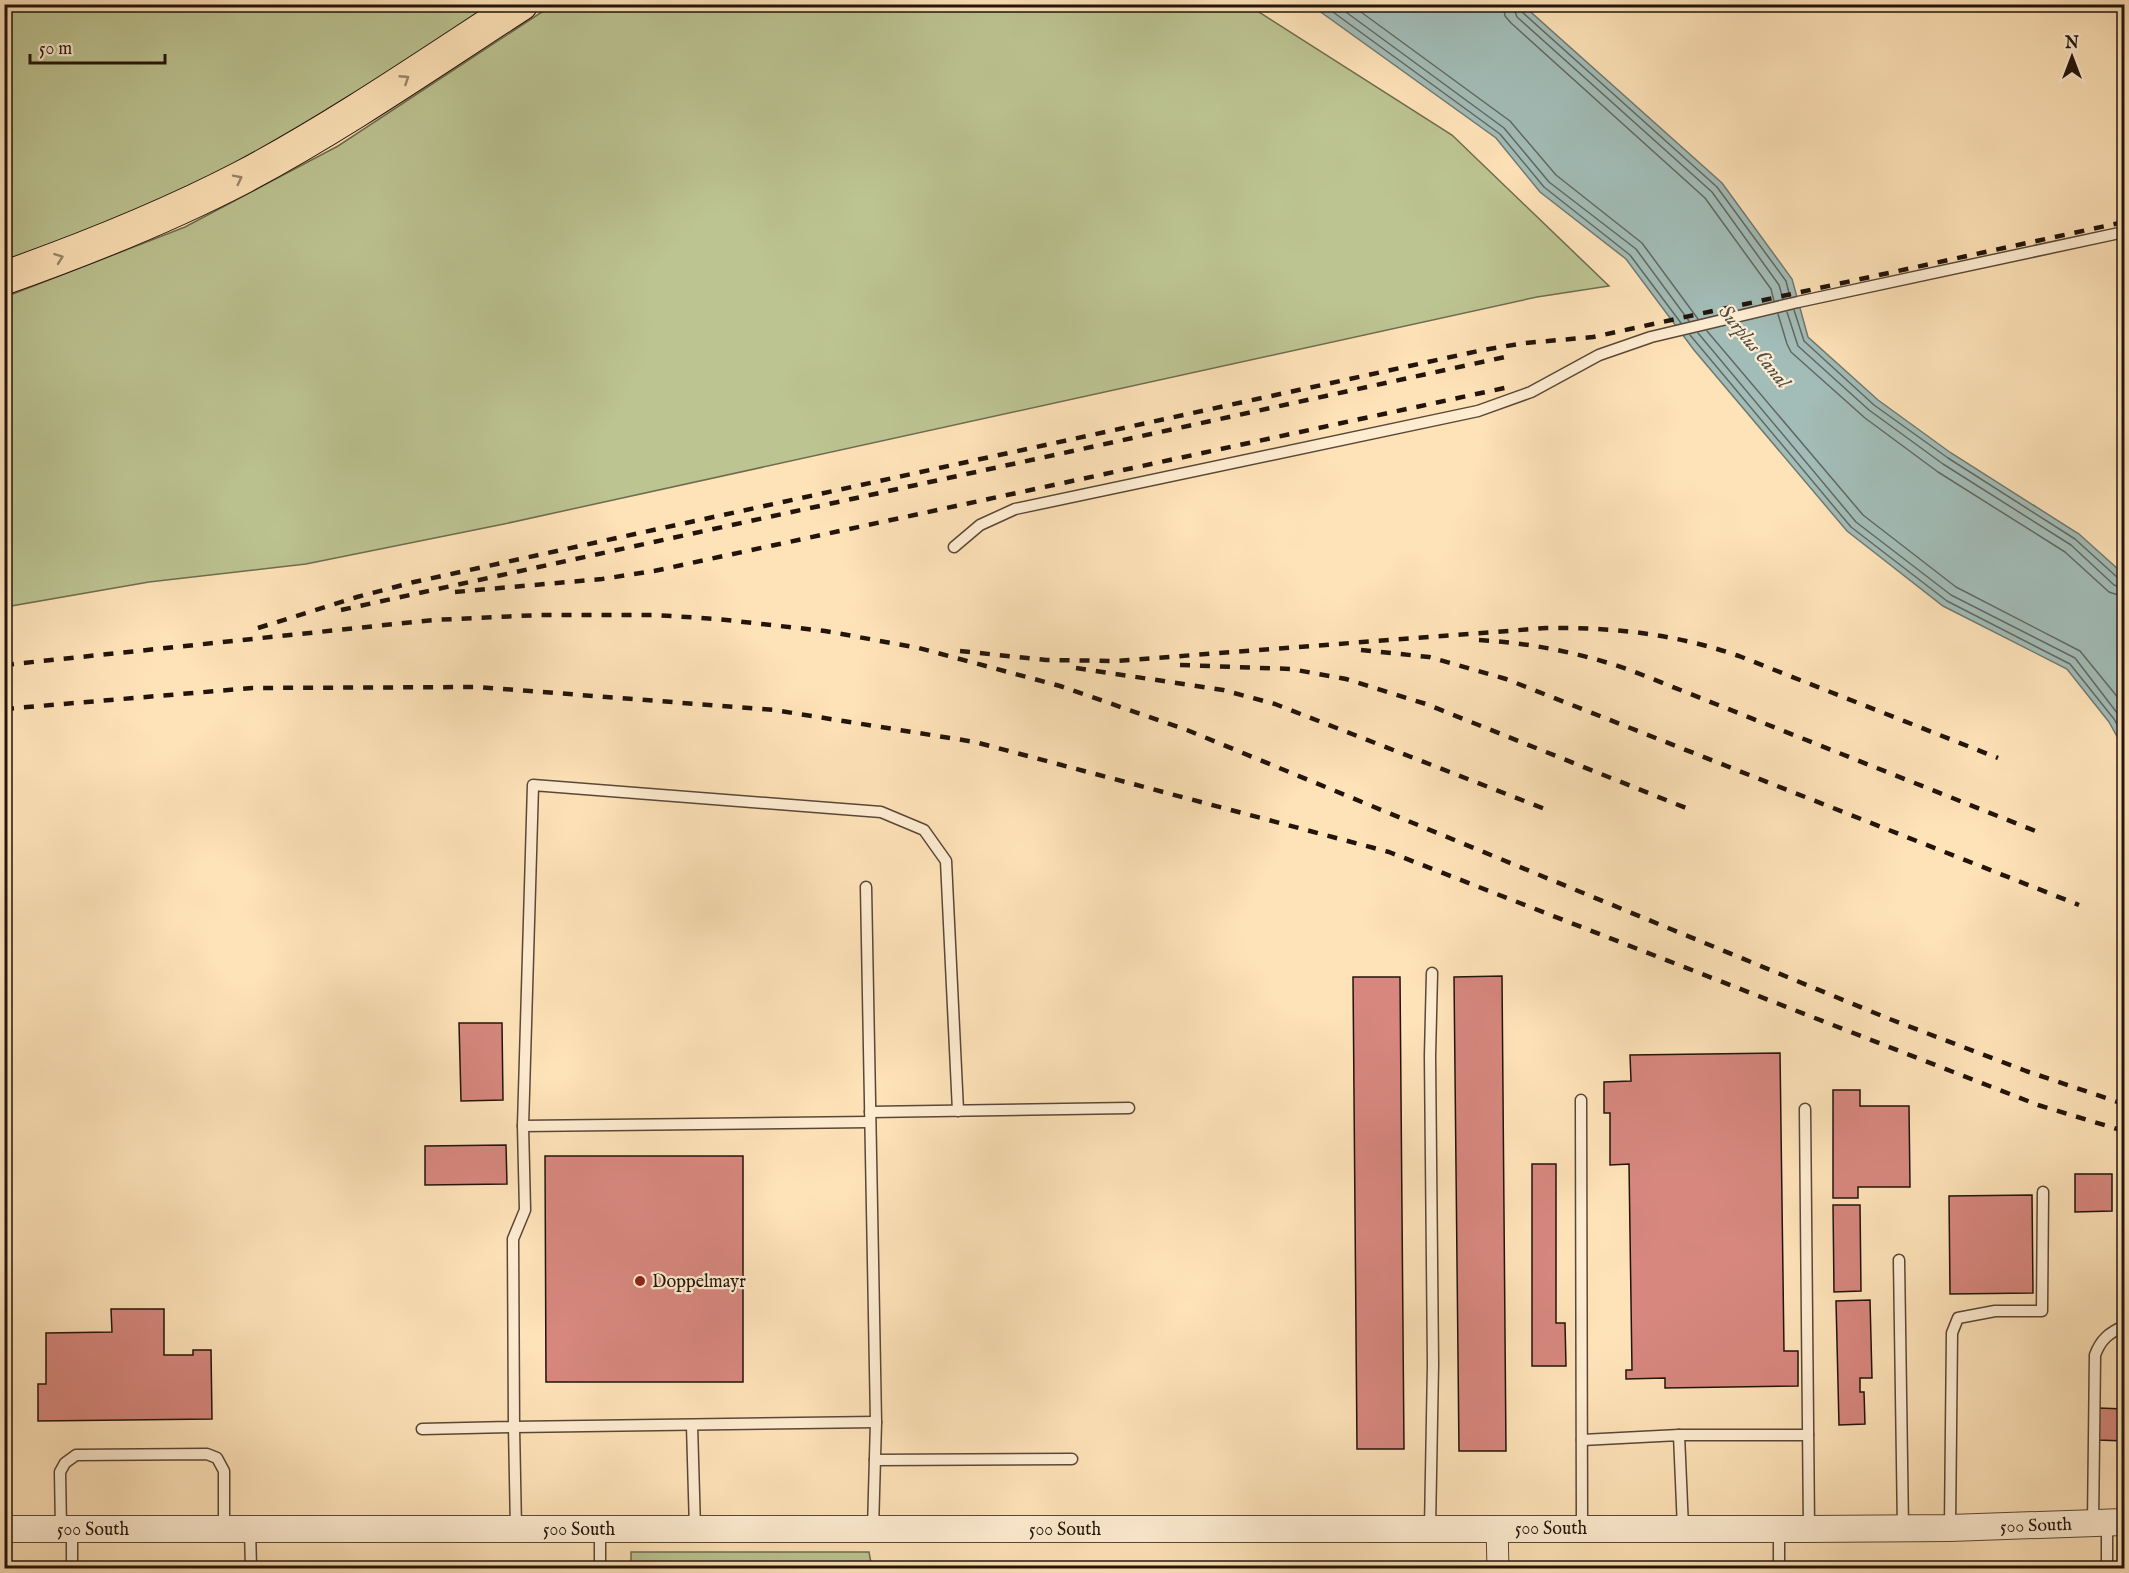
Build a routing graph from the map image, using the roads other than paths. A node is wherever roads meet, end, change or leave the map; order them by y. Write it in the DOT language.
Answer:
graph roads {
  1 [pos="521,4"];
  2 [pos="2124,232"];
  3 [pos="4,278"];
  4 [pos="954,547"];
  5 [pos="866,887"];
  6 [pos="1432,973"];
  7 [pos="1581,1100"];
  8 [pos="1129,1108"];
  9 [pos="1806,1109"];
  10 [pos="958,1111"];
  11 [pos="870,1117"];
  12 [pos="524,1126"];
  13 [pos="2043,1192"];
  14 [pos="1899,1260"];
  15 [pos="2124,1326"];
  16 [pos="876,1422"];
  17 [pos="692,1425"];
  18 [pos="514,1427"];
  19 [pos="422,1430"];
  20 [pos="1679,1435"];
  21 [pos="1808,1436"];
  22 [pos="1582,1440"];
  23 [pos="1072,1459"];
  24 [pos="875,1460"];
  25 [pos="2108,1523"];
  26 [pos="1430,1528"];
  27 [pos="1497,1528"];
  28 [pos="1582,1528"];
  29 [pos="1683,1528"];
  30 [pos="1903,1528"];
  31 [pos="1950,1528"];
  32 [pos="4,1529"];
  33 [pos="66,1529"];
  34 [pos="224,1529"];
  35 [pos="250,1529"];
  36 [pos="516,1529"];
  37 [pos="600,1529"];
  38 [pos="695,1529"];
  39 [pos="873,1529"];
  40 [pos="1779,1529"];
  41 [pos="1809,1529"];
  42 [pos="72,1569"];
  43 [pos="251,1569"];
  44 [pos="600,1569"];
  45 [pos="1498,1569"];
  46 [pos="1779,1569"];
  47 [pos="2107,1569"];
  3 -- 1 [label="highway, one-way"];
  2 -- 4 [label="lane"];
  5 -- 11 [label="lane"];
  6 -- 26 [label="lane"];
  7 -- 22 [label="lane"];
  8 -- 10 [label="lane"];
  9 -- 21 [label="lane"];
  10 -- 11 [label="lane"];
  10 -- 12 [label="lane"];
  11 -- 12 [label="lane"];
  11 -- 16 [label="lane"];
  12 -- 18 [label="lane"];
  13 -- 31 [label="lane"];
  14 -- 30 [label="lane"];
  15 -- 25 [label="lane"];
  16 -- 17 [label="lane"];
  16 -- 24 [label="lane"];
  17 -- 18 [label="lane"];
  17 -- 38 [label="lane"];
  18 -- 19 [label="lane"];
  18 -- 36 [label="lane"];
  20 -- 21 [label="lane"];
  20 -- 22 [label="lane"];
  20 -- 29 [label="lane"];
  21 -- 41 [label="lane"];
  22 -- 28 [label="lane"];
  23 -- 24 [label="lane"];
  24 -- 39 [label="lane"];
  25 -- 31 [label="street, 500 South"];
  25 -- 47 [label="lane"];
  26 -- 27 [label="street, 500 South"];
  26 -- 39 [label="street, 500 South"];
  27 -- 28 [label="street, 500 South"];
  27 -- 45 [label="street"];
  28 -- 29 [label="street, 500 South"];
  29 -- 40 [label="street, 500 South"];
  30 -- 31 [label="street, 500 South"];
  30 -- 41 [label="street, 500 South"];
  32 -- 33 [label="street, 500 South"];
  33 -- 34 [label="street, 500 South"];
  33 -- 34 [label="lane"];
  33 -- 42 [label="lane"];
  34 -- 35 [label="street, 500 South"];
  35 -- 36 [label="street, 500 South"];
  35 -- 43 [label="lane"];
  36 -- 37 [label="street, 500 South"];
  37 -- 38 [label="street, 500 South"];
  37 -- 44 [label="lane"];
  38 -- 39 [label="street, 500 South"];
  40 -- 41 [label="street, 500 South"];
  40 -- 46 [label="lane"];
}
